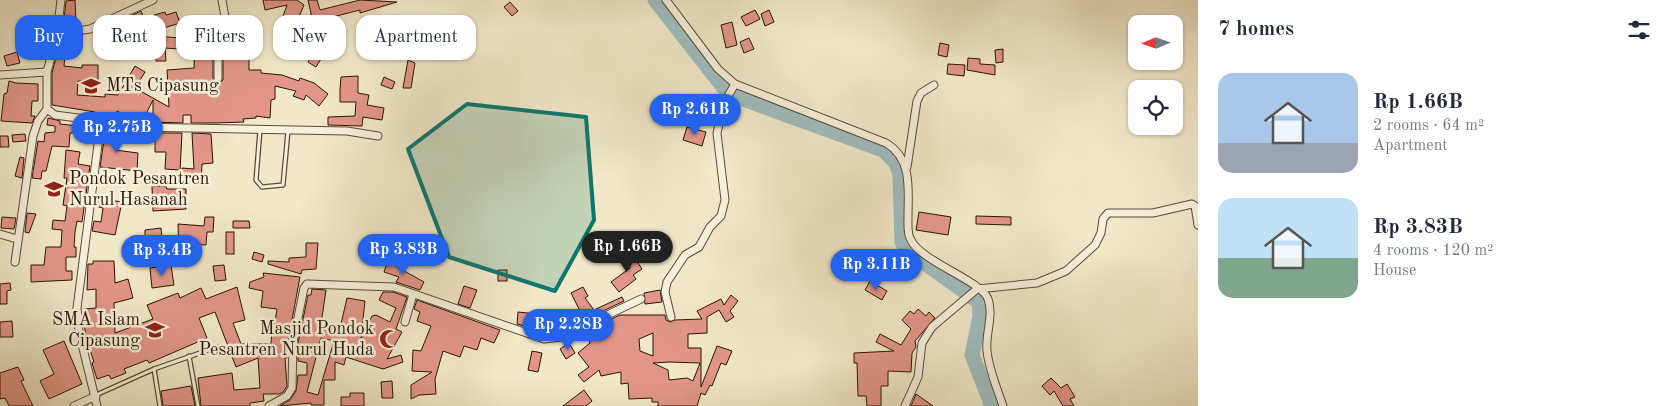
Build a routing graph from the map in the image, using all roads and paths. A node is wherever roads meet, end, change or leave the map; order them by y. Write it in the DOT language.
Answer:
graph roads {
  1 [pos="61,0"];
  2 [pos="153,0"];
  3 [pos="222,0"];
  4 [pos="666,0"];
  5 [pos="59,15"];
  6 [pos="83,30"];
  7 [pos="50,60"];
  8 [pos="47,72"];
  9 [pos="0,75"];
  10 [pos="218,78"];
  11 [pos="734,85"];
  12 [pos="934,85"];
  13 [pos="47,109"];
  14 [pos="101,121"];
  15 [pos="260,129"];
  16 [pos="288,130"];
  17 [pos="378,136"];
  18 [pos="907,168"];
  19 [pos="1198,226"];
  20 [pos="0,234"];
  21 [pos="17,239"];
  22 [pos="15,262"];
  23 [pos="978,289"];
  24 [pos="413,294"];
  25 [pos="641,299"];
  26 [pos="671,317"];
  27 [pos="405,322"];
  28 [pos="217,347"];
  29 [pos="189,356"];
  30 [pos="154,369"];
  31 [pos="96,396"];
  32 [pos="74,406"];
  33 [pos="98,406"];
  34 [pos="160,406"];
  35 [pos="198,406"];
  36 [pos="269,406"];
  37 [pos="905,406"];
  38 [pos="1003,406"];
  1 -- 5 [label="street"];
  2 -- 6 [label="street"];
  3 -- 10 [label="street"];
  4 -- 11 [label="street"];
  7 -- 8 [label="street"];
  8 -- 9 [label="street"];
  8 -- 13 [label="street"];
  11 -- 18 [label="street"];
  11 -- 26 [label="street"];
  12 -- 18 [label="street"];
  13 -- 14 [label="street"];
  13 -- 21 [label="street"];
  14 -- 15 [label="street"];
  14 -- 31 [label="street"];
  15 -- 16 [label="street"];
  15 -- 16 [label="lane"];
  16 -- 17 [label="street"];
  18 -- 23 [label="street"];
  19 -- 23 [label="street"];
  20 -- 21 [label="street"];
  21 -- 22 [label="street"];
  23 -- 37 [label="street"];
  23 -- 38 [label="street"];
  24 -- 25 [label="street"];
  24 -- 27 [label="street"];
  24 -- 36 [label="street"];
  28 -- 29 [label="lane"];
  29 -- 30 [label="lane"];
  29 -- 35 [label="lane"];
  30 -- 31 [label="lane"];
  30 -- 34 [label="lane"];
  31 -- 32 [label="street"];
  31 -- 33 [label="street"];
}
